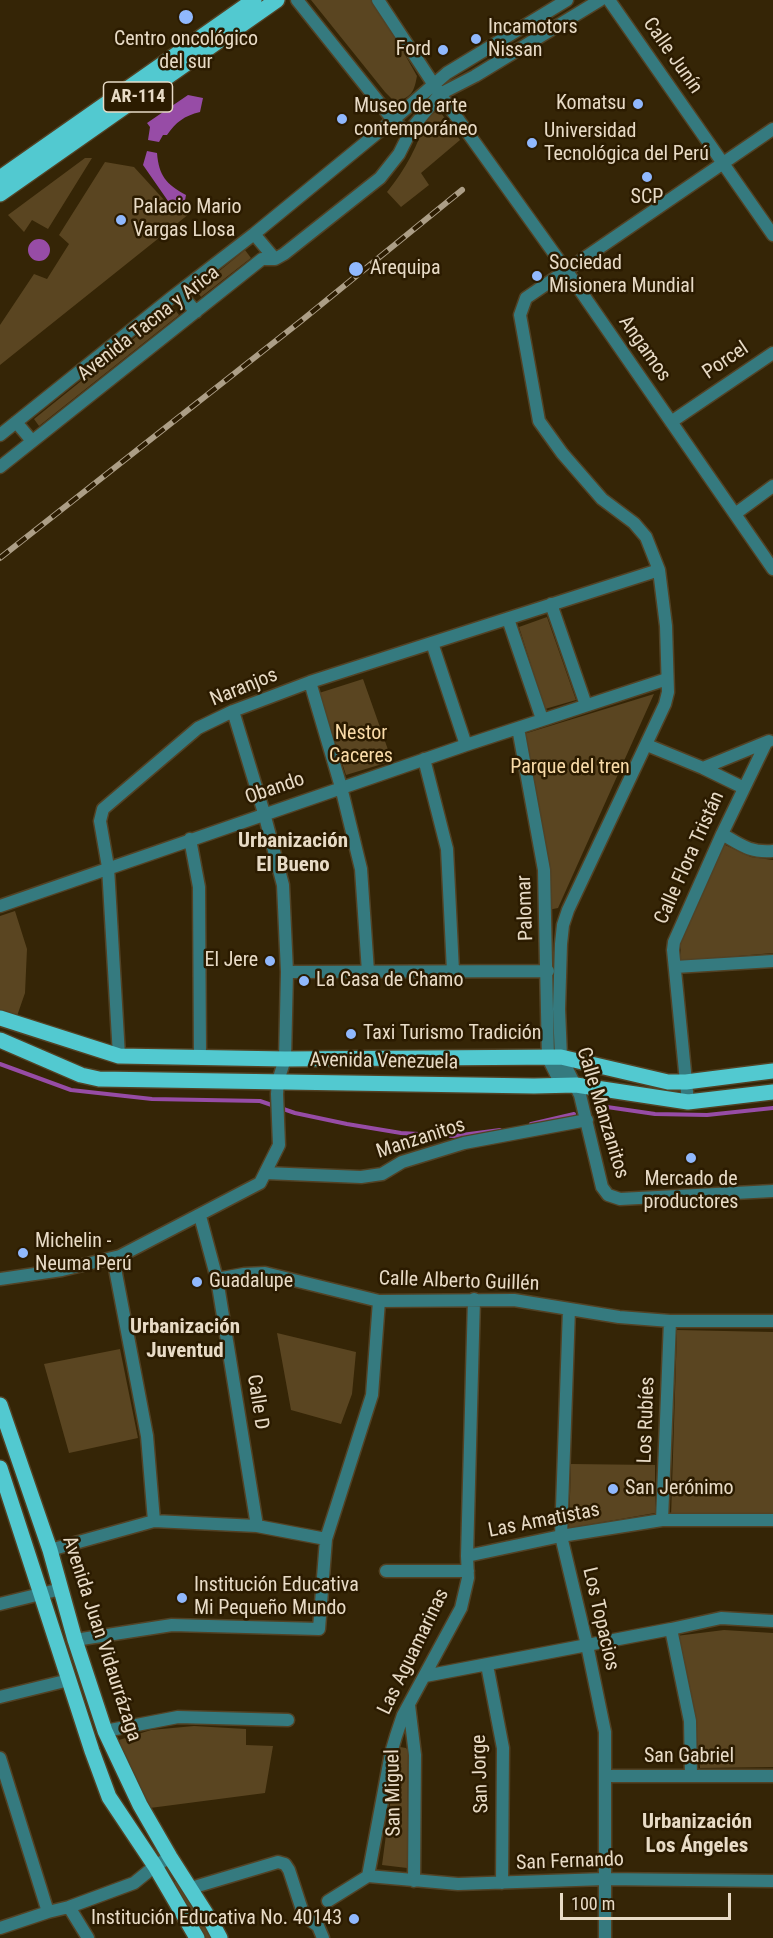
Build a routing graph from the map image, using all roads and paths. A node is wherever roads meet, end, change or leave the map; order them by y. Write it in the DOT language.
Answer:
graph roads {
  1 [pos="254,0"];
  2 [pos="277,0"];
  3 [pos="297,0"];
  4 [pos="378,0"];
  5 [pos="567,0"];
  6 [pos="600,0"];
  7 [pos="609,0"];
  8 [pos="437,89"];
  9 [pos="393,120"];
  10 [pos="773,129"];
  11 [pos="408,134"];
  12 [pos="722,164"];
  13 [pos="0,178"];
  14 [pos="0,194"];
  15 [pos="254,234"];
  16 [pos="773,235"];
  17 [pos="275,259"];
  18 [pos="566,270"];
  19 [pos="179,292"];
  20 [pos="196,312"];
  21 [pos="773,353"];
  22 [pos="16,422"];
  23 [pos="671,422"];
  24 [pos="0,435"];
  25 [pos="32,441"];
  26 [pos="0,467"];
  27 [pos="773,486"];
  28 [pos="735,514"];
  29 [pos="773,569"];
  30 [pos="658,570"];
  31 [pos="551,604"];
  32 [pos="508,619"];
  33 [pos="432,643"];
  34 [pos="667,679"];
  35 [pos="310,682"];
  36 [pos="586,705"];
  37 [pos="233,711"];
  38 [pos="542,719"];
  39 [pos="518,728"];
  40 [pos="770,741"];
  41 [pos="466,745"];
  42 [pos="647,745"];
  43 [pos="424,759"];
  44 [pos="703,768"];
  45 [pos="341,787"];
  46 [pos="744,788"];
  47 [pos="264,813"];
  48 [pos="722,834"];
  49 [pos="190,839"];
  50 [pos="773,851"];
  51 [pos="108,867"];
  52 [pos="0,906"];
  53 [pos="773,961"];
  54 [pos="675,968"];
  55 [pos="453,971"];
  56 [pos="287,972"];
  57 [pos="368,972"];
  58 [pos="548,972"];
  59 [pos="0,1018"];
  60 [pos="0,1040"];
  61 [pos="119,1056"];
  62 [pos="200,1056"];
  63 [pos="554,1058"];
  64 [pos="285,1059"];
  65 [pos="773,1071"];
  66 [pos="686,1082"];
  67 [pos="278,1088"];
  68 [pos="573,1090"];
  69 [pos="773,1092"];
  70 [pos="688,1102"];
  71 [pos="587,1119"];
  72 [pos="265,1173"];
  73 [pos="773,1191"];
  74 [pos="200,1216"];
  75 [pos="113,1258"];
  76 [pos="0,1279"];
  77 [pos="217,1279"];
  78 [pos="474,1299"];
  79 [pos="379,1301"];
  80 [pos="569,1309"];
  81 [pos="670,1321"];
  82 [pos="773,1321"];
  83 [pos="0,1405"];
  84 [pos="22,1471"];
  85 [pos="1,1473"];
  86 [pos="662,1520"];
  87 [pos="773,1520"];
  88 [pos="154,1521"];
  89 [pos="257,1526"];
  90 [pos="561,1536"];
  91 [pos="326,1539"];
  92 [pos="50,1550"];
  93 [pos="467,1556"];
  94 [pos="386,1571"];
  95 [pos="468,1571"];
  96 [pos="61,1589"];
  97 [pos="41,1594"];
  98 [pos="0,1604"];
  99 [pos="773,1621"];
  100 [pos="671,1629"];
  101 [pos="75,1640"];
  102 [pos="587,1645"];
  103 [pos="487,1665"];
  104 [pos="425,1676"];
  105 [pos="69,1680"];
  106 [pos="0,1697"];
  107 [pos="408,1704"];
  108 [pos="288,1720"];
  109 [pos="105,1731"];
  110 [pos="0,1758"];
  111 [pos="606,1776"];
  112 [pos="691,1776"];
  113 [pos="773,1776"];
  114 [pos="170,1857"];
  115 [pos="154,1866"];
  116 [pos="368,1876"];
  117 [pos="606,1879"];
  118 [pos="414,1881"];
  119 [pos="773,1881"];
  120 [pos="502,1883"];
  121 [pos="191,1888"];
  122 [pos="328,1901"];
  123 [pos="69,1907"];
  124 [pos="48,1912"];
  125 [pos="0,1928"];
  126 [pos="88,1938"];
  127 [pos="197,1938"];
  128 [pos="220,1938"];
  129 [pos="323,1938"];
  130 [pos="605,1938"];
  1 -- 13 [label="main road, AR-114"];
  2 -- 14 [label="main road, AR-114"];
  3 -- 9 [label="street"];
  4 -- 8 [label="street, Angamos"];
  5 -- 8 [label="street, Avenida Tacna y Arica"];
  6 -- 8 [label="street, Avenida Tacna y Arica"];
  7 -- 12 [label="street, Calle Junín"];
  8 -- 9 [label="street, Avenida Tacna y Arica"];
  8 -- 11 [label="street, Avenida Tacna y Arica"];
  8 -- 18 [label="street, Angamos"];
  9 -- 11 [label="street"];
  9 -- 15 [label="street, Avenida Tacna y Arica"];
  10 -- 12 [label="street, Calle Manzanitos"];
  11 -- 17 [label="street, Avenida Tacna y Arica"];
  12 -- 16 [label="street, Calle Junín"];
  12 -- 18 [label="street, Calle Manzanitos"];
  15 -- 17 [label="street"];
  15 -- 19 [label="street, Avenida Tacna y Arica"];
  17 -- 20 [label="street, Avenida Tacna y Arica"];
  18 -- 23 [label="street, Angamos"];
  18 -- 30 [label="street, Calle Manzanitos"];
  19 -- 20 [label="street"];
  19 -- 22 [label="street, Avenida Tacna y Arica"];
  20 -- 25 [label="street, Avenida Tacna y Arica"];
  21 -- 23 [label="street, Porcel"];
  22 -- 24 [label="street, Avenida Tacna y Arica"];
  22 -- 25 [label="street"];
  23 -- 28 [label="street, Angamos"];
  25 -- 26 [label="street, Avenida Tacna y Arica"];
  27 -- 28 [label="street"];
  28 -- 29 [label="street, Angamos"];
  30 -- 31 [label="street, Naranjos"];
  30 -- 34 [label="street, Calle Manzanitos"];
  31 -- 32 [label="street, Naranjos"];
  31 -- 36 [label="street"];
  32 -- 33 [label="street, Naranjos"];
  32 -- 38 [label="street"];
  33 -- 35 [label="street, Naranjos"];
  33 -- 41 [label="street"];
  34 -- 36 [label="street, Obando"];
  34 -- 42 [label="street, Calle Manzanitos"];
  35 -- 37 [label="street, Naranjos"];
  35 -- 45 [label="street"];
  36 -- 38 [label="street, Obando"];
  37 -- 47 [label="street"];
  37 -- 51 [label="street, Naranjos"];
  38 -- 39 [label="street, Obando"];
  39 -- 41 [label="street, Obando"];
  39 -- 58 [label="street, Palomar"];
  40 -- 44 [label="street"];
  40 -- 46 [label="street, Calle Flora Tristán"];
  41 -- 43 [label="street, Obando"];
  42 -- 44 [label="street"];
  42 -- 63 [label="street, Calle Manzanitos"];
  43 -- 45 [label="street, Obando"];
  43 -- 55 [label="street"];
  44 -- 46 [label="street"];
  45 -- 47 [label="street, Obando"];
  45 -- 57 [label="street"];
  46 -- 48 [label="street, Calle Flora Tristán"];
  47 -- 49 [label="street, Obando"];
  47 -- 56 [label="street"];
  48 -- 50 [label="street"];
  48 -- 54 [label="street, Calle Flora Tristán"];
  49 -- 51 [label="street, Obando"];
  49 -- 62 [label="street"];
  51 -- 52 [label="street, Obando"];
  51 -- 61 [label="street, Naranjos"];
  53 -- 54 [label="street"];
  54 -- 66 [label="street, Calle Flora Tristán"];
  55 -- 57 [label="street"];
  55 -- 58 [label="street"];
  56 -- 57 [label="street"];
  56 -- 64 [label="street"];
  58 -- 63 [label="street, Palomar"];
  59 -- 61 [label="main road, Avenida Venezuela"];
  60 -- 67 [label="main road, Avenida Venezuela"];
  61 -- 62 [label="main road, Avenida Venezuela"];
  62 -- 64 [label="main road, Avenida Venezuela"];
  63 -- 64 [label="main road, Avenida Venezuela"];
  63 -- 66 [label="main road, Avenida Venezuela"];
  63 -- 68 [label="street, Palomar"];
  64 -- 67 [label="street"];
  65 -- 66 [label="main road, Avenida Venezuela"];
  66 -- 70 [label="street, Calle Flora Tristán"];
  67 -- 68 [label="main road, Avenida Venezuela"];
  67 -- 72 [label="street"];
  68 -- 70 [label="main road, Avenida Venezuela"];
  68 -- 71 [label="street, Calle Manzanitos"];
  69 -- 70 [label="main road, Avenida Venezuela"];
  71 -- 72 [label="street, Manzanitos"];
  71 -- 73 [label="street, Calle Manzanitos"];
  72 -- 74 [label="street"];
  74 -- 75 [label="street"];
  74 -- 77 [label="street, Calle D"];
  75 -- 76 [label="street"];
  75 -- 88 [label="street"];
  77 -- 79 [label="street, Calle Alberto Guillén"];
  77 -- 89 [label="street, Calle D"];
  78 -- 79 [label="street, Calle Alberto Guillén"];
  78 -- 80 [label="street, Calle Alberto Guillén"];
  78 -- 93 [label="street, Las Aguamarinas"];
  79 -- 91 [label="street"];
  80 -- 81 [label="street, Calle Alberto Guillén"];
  80 -- 90 [label="street, Los Topacios"];
  81 -- 82 [label="street, Calle Alberto Guillén"];
  81 -- 86 [label="street, Los Rubíes"];
  83 -- 84 [label="main road, Avenida Juan Vidaurrázaga"];
  84 -- 85 [label="street"];
  84 -- 92 [label="main road, Avenida Juan Vidaurrázaga"];
  85 -- 97 [label="main road"];
  86 -- 87 [label="street, Las Amatistas"];
  86 -- 90 [label="street, Las Amatistas"];
  88 -- 89 [label="street"];
  88 -- 92 [label="street"];
  89 -- 91 [label="street"];
  90 -- 93 [label="street, Las Amatistas"];
  90 -- 102 [label="street, Los Topacios"];
  91 -- 101 [label="street"];
  92 -- 96 [label="main road, Avenida Juan Vidaurrázaga"];
  93 -- 95 [label="street, Las Aguamarinas"];
  94 -- 95 [label="street"];
  95 -- 104 [label="street, Las Aguamarinas"];
  96 -- 97 [label="street"];
  96 -- 101 [label="main road, Avenida Juan Vidaurrázaga"];
  97 -- 98 [label="street"];
  97 -- 105 [label="main road"];
  99 -- 100 [label="street"];
  100 -- 102 [label="street"];
  100 -- 112 [label="street"];
  101 -- 109 [label="main road, Avenida Juan Vidaurrázaga"];
  102 -- 103 [label="street"];
  102 -- 111 [label="street, Los Topacios"];
  103 -- 104 [label="street"];
  103 -- 120 [label="street, San Jorge"];
  104 -- 107 [label="street, Las Aguamarinas"];
  105 -- 106 [label="street"];
  105 -- 115 [label="main road"];
  107 -- 116 [label="street, Las Aguamarinas"];
  107 -- 118 [label="street, San Miguel"];
  108 -- 109 [label="street"];
  109 -- 114 [label="main road, Avenida Juan Vidaurrázaga"];
  110 -- 124 [label="street"];
  111 -- 112 [label="street, San Gabriel"];
  111 -- 117 [label="street, Los Topacios"];
  112 -- 113 [label="street, San Gabriel"];
  114 -- 115 [label="street"];
  114 -- 121 [label="main road, Avenida Juan Vidaurrázaga"];
  115 -- 123 [label="street"];
  115 -- 127 [label="main road"];
  116 -- 118 [label="street, San Fernando"];
  116 -- 122 [label="street"];
  117 -- 119 [label="street, San Fernando"];
  117 -- 120 [label="street, San Fernando"];
  117 -- 130 [label="street, Los Topacios"];
  118 -- 120 [label="street, San Fernando"];
  121 -- 128 [label="main road, Avenida Juan Vidaurrázaga"];
  121 -- 129 [label="street"];
  123 -- 124 [label="street"];
  123 -- 126 [label="street"];
  124 -- 125 [label="street"];
}
